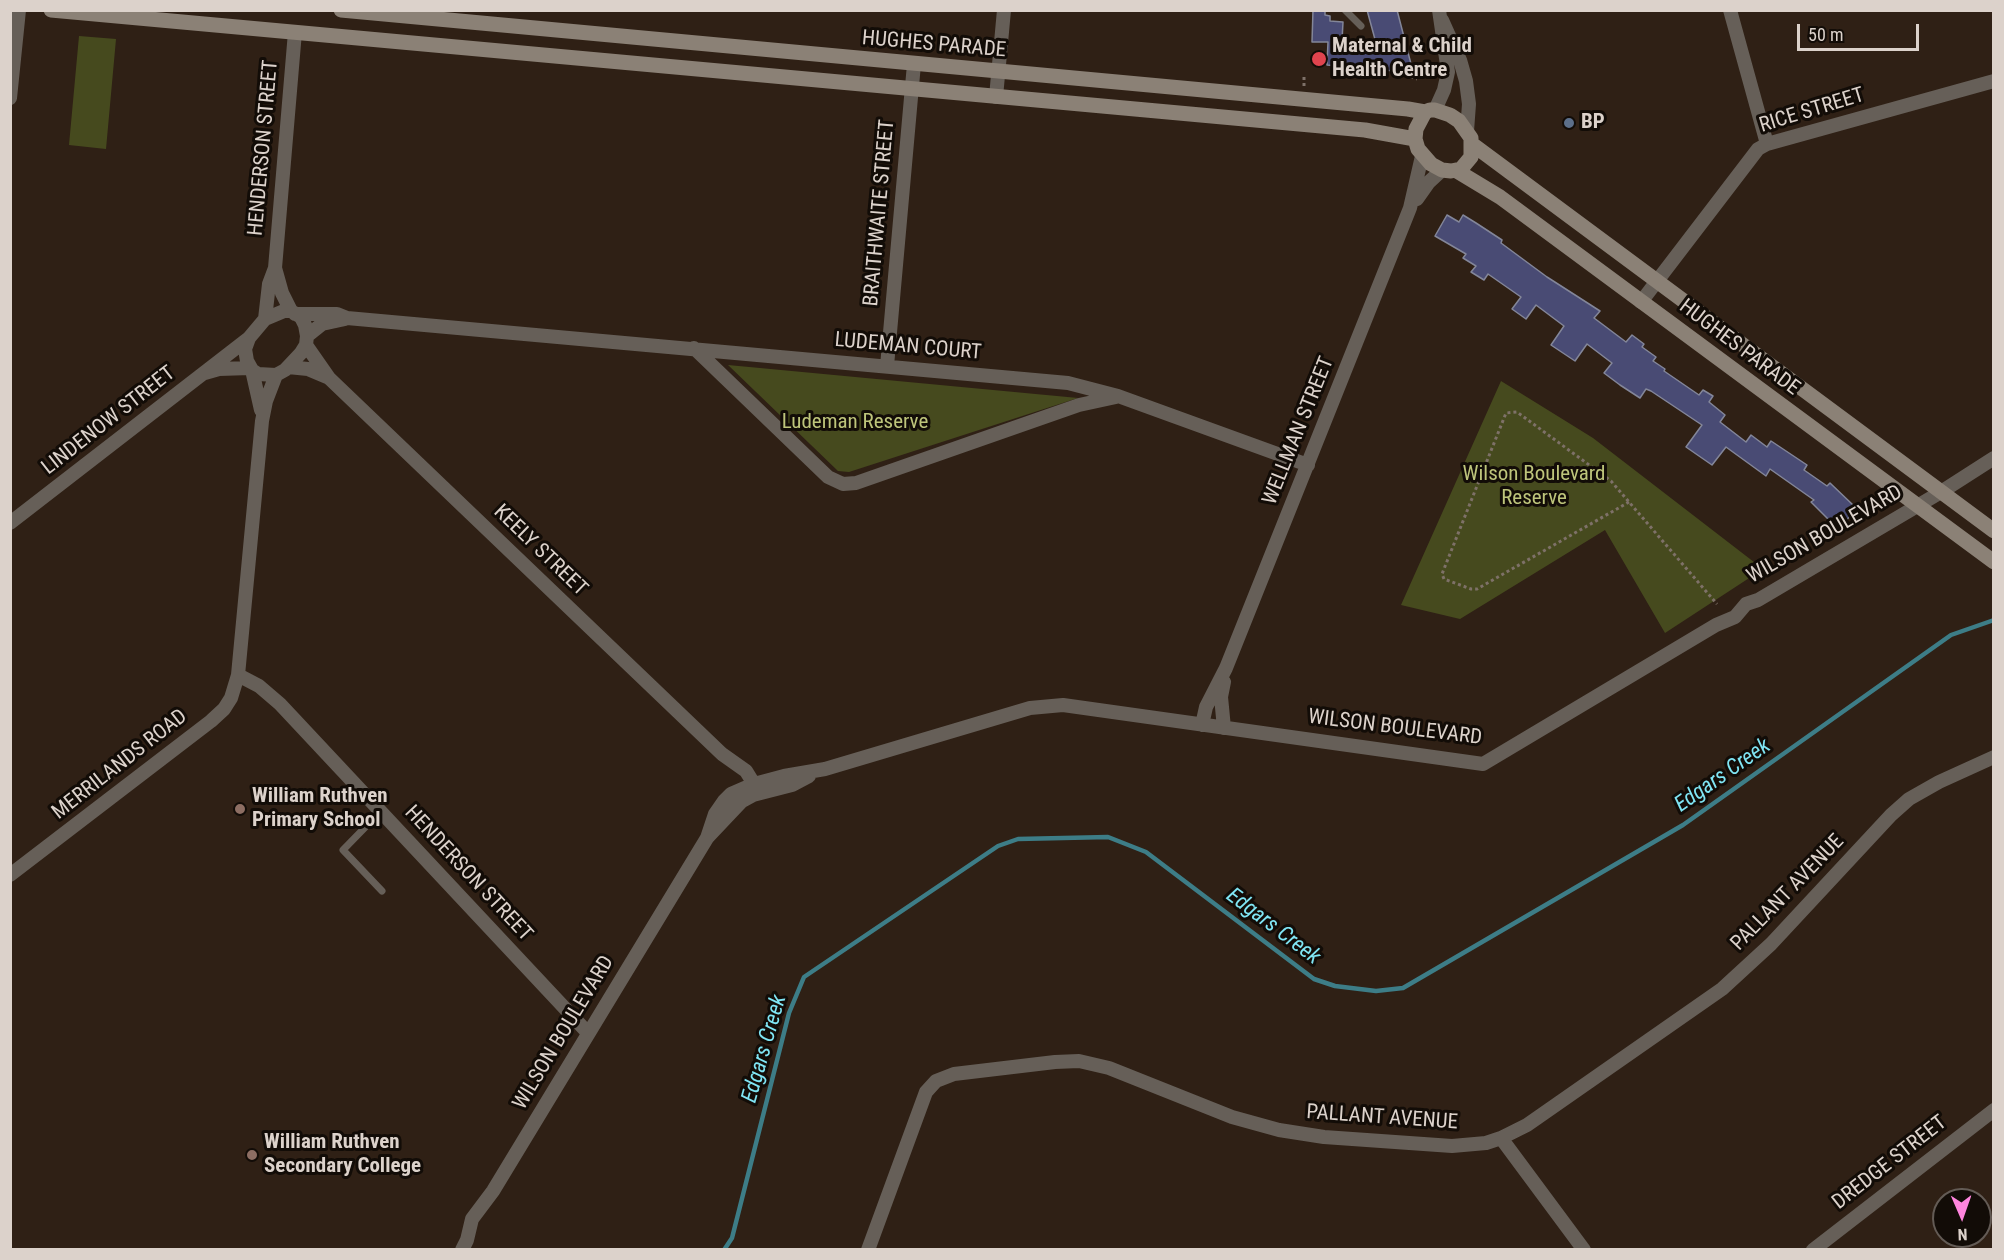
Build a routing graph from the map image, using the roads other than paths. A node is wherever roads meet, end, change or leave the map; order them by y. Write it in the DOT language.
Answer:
graph roads {
  1 [pos="19,10"];
  2 [pos="51,10"];
  3 [pos="341,10"];
  4 [pos="1004,10"];
  5 [pos="1345,10"];
  6 [pos="1730,10"];
  7 [pos="1440,15"];
  8 [pos="439,21"];
  9 [pos="1361,26"];
  10 [pos="295,32"];
  11 [pos="437,46"];
  12 [pos="914,64"];
  13 [pos="998,72"];
  14 [pos="1994,81"];
  15 [pos="912,89"];
  16 [pos="996,96"];
  17 [pos="10,98"];
  18 [pos="1430,111"];
  19 [pos="1470,138"];
  20 [pos="1414,140"];
  21 [pos="1767,144"];
  22 [pos="1422,156"];
  23 [pos="1450,171"];
  24 [pos="1410,208"];
  25 [pos="275,268"];
  26 [pos="1656,281"];
  27 [pos="1641,302"];
  28 [pos="293,313"];
  29 [pos="347,318"];
  30 [pos="265,319"];
  31 [pos="249,338"];
  32 [pos="307,340"];
  33 [pos="694,348"];
  34 [pos="886,366"];
  35 [pos="288,367"];
  36 [pos="251,369"];
  37 [pos="205,373"];
  38 [pos="276,375"];
  39 [pos="329,378"];
  40 [pos="1118,396"];
  41 [pos="262,421"];
  42 [pos="1994,458"];
  43 [pos="1308,465"];
  44 [pos="1941,492"];
  45 [pos="1916,506"];
  46 [pos="10,523"];
  47 [pos="1994,531"];
  48 [pos="1994,562"];
  49 [pos="1226,668"];
  50 [pos="238,675"];
  51 [pos="1202,725"];
  52 [pos="1224,728"];
  53 [pos="1994,757"];
  54 [pos="750,789"];
  55 [pos="381,811"];
  56 [pos="10,875"];
  57 [pos="382,891"];
  58 [pos="588,1033"];
  59 [pos="1994,1110"];
  60 [pos="1501,1138"];
  61 [pos="462,1250"];
  62 [pos="868,1250"];
  63 [pos="1584,1250"];
  64 [pos="1813,1250"];
  1 -- 17 [label="street"];
  2 -- 10 [label="street"];
  3 -- 8 [label="street, HUGHES PARADE"];
  4 -- 13 [label="street"];
  5 -- 9 [label="lane"];
  6 -- 21 [label="street"];
  7 -- 18 [label="street"];
  7 -- 19 [label="street"];
  8 -- 11 [label="street"];
  8 -- 12 [label="street, HUGHES PARADE"];
  10 -- 11 [label="street"];
  10 -- 25 [label="street, HENDERSON STREET"];
  11 -- 15 [label="street"];
  12 -- 13 [label="street, HUGHES PARADE"];
  12 -- 15 [label="street, BRAITHWAITE STREET"];
  13 -- 16 [label="street"];
  13 -- 18 [label="street, HUGHES PARADE"];
  14 -- 21 [label="street, RICE STREET"];
  15 -- 16 [label="street"];
  15 -- 34 [label="street, BRAITHWAITE STREET"];
  16 -- 20 [label="street"];
  18 -- 19 [label="street"];
  18 -- 20 [label="street"];
  19 -- 23 [label="street"];
  19 -- 26 [label="street, HUGHES PARADE"];
  20 -- 22 [label="street"];
  21 -- 26 [label="street, RICE STREET"];
  22 -- 23 [label="street"];
  22 -- 24 [label="street, WELLMAN STREET"];
  23 -- 24 [label="street, WELLMAN STREET"];
  23 -- 27 [label="street, HUGHES PARADE"];
  24 -- 43 [label="street, WELLMAN STREET"];
  25 -- 28 [label="street, HENDERSON STREET"];
  25 -- 30 [label="street, HENDERSON STREET"];
  26 -- 27 [label="street, RICE STREET"];
  26 -- 44 [label="street, HUGHES PARADE"];
  27 -- 45 [label="street, HUGHES PARADE"];
  28 -- 29 [label="street, LUDEMAN COURT"];
  28 -- 30 [label="street"];
  28 -- 32 [label="street"];
  29 -- 32 [label="street, LUDEMAN COURT"];
  29 -- 33 [label="street, LUDEMAN COURT"];
  30 -- 31 [label="street"];
  31 -- 36 [label="street"];
  31 -- 37 [label="street, LINDENOW STREET"];
  32 -- 35 [label="street"];
  32 -- 39 [label="street, KEELY STREET"];
  33 -- 34 [label="street, LUDEMAN COURT"];
  33 -- 40 [label="street"];
  34 -- 40 [label="street, LUDEMAN COURT"];
  35 -- 38 [label="street"];
  35 -- 39 [label="street, KEELY STREET"];
  36 -- 37 [label="street, LINDENOW STREET"];
  36 -- 38 [label="street"];
  36 -- 41 [label="street"];
  37 -- 46 [label="street, LINDENOW STREET"];
  38 -- 41 [label="street"];
  39 -- 54 [label="street, KEELY STREET"];
  40 -- 43 [label="street, LUDEMAN COURT"];
  41 -- 50 [label="street"];
  42 -- 44 [label="street, WILSON BOULEVARD"];
  43 -- 49 [label="street, WELLMAN STREET"];
  44 -- 45 [label="street, WILSON BOULEVARD"];
  44 -- 47 [label="street, HUGHES PARADE"];
  45 -- 48 [label="street, HUGHES PARADE"];
  45 -- 52 [label="street, WILSON BOULEVARD"];
  49 -- 51 [label="street, WELLMAN STREET"];
  49 -- 52 [label="street, WELLMAN STREET"];
  50 -- 55 [label="street, HENDERSON STREET"];
  50 -- 56 [label="street, MERRILANDS ROAD"];
  51 -- 52 [label="street, WILSON BOULEVARD"];
  51 -- 54 [label="street, WILSON BOULEVARD"];
  53 -- 60 [label="street, PALLANT AVENUE"];
  54 -- 58 [label="street, WILSON BOULEVARD"];
  55 -- 57 [label="lane"];
  55 -- 58 [label="street, HENDERSON STREET"];
  58 -- 61 [label="street, WILSON BOULEVARD"];
  59 -- 64 [label="street, DREDGE STREET"];
  60 -- 62 [label="street, PALLANT AVENUE"];
  60 -- 63 [label="street"];
}
